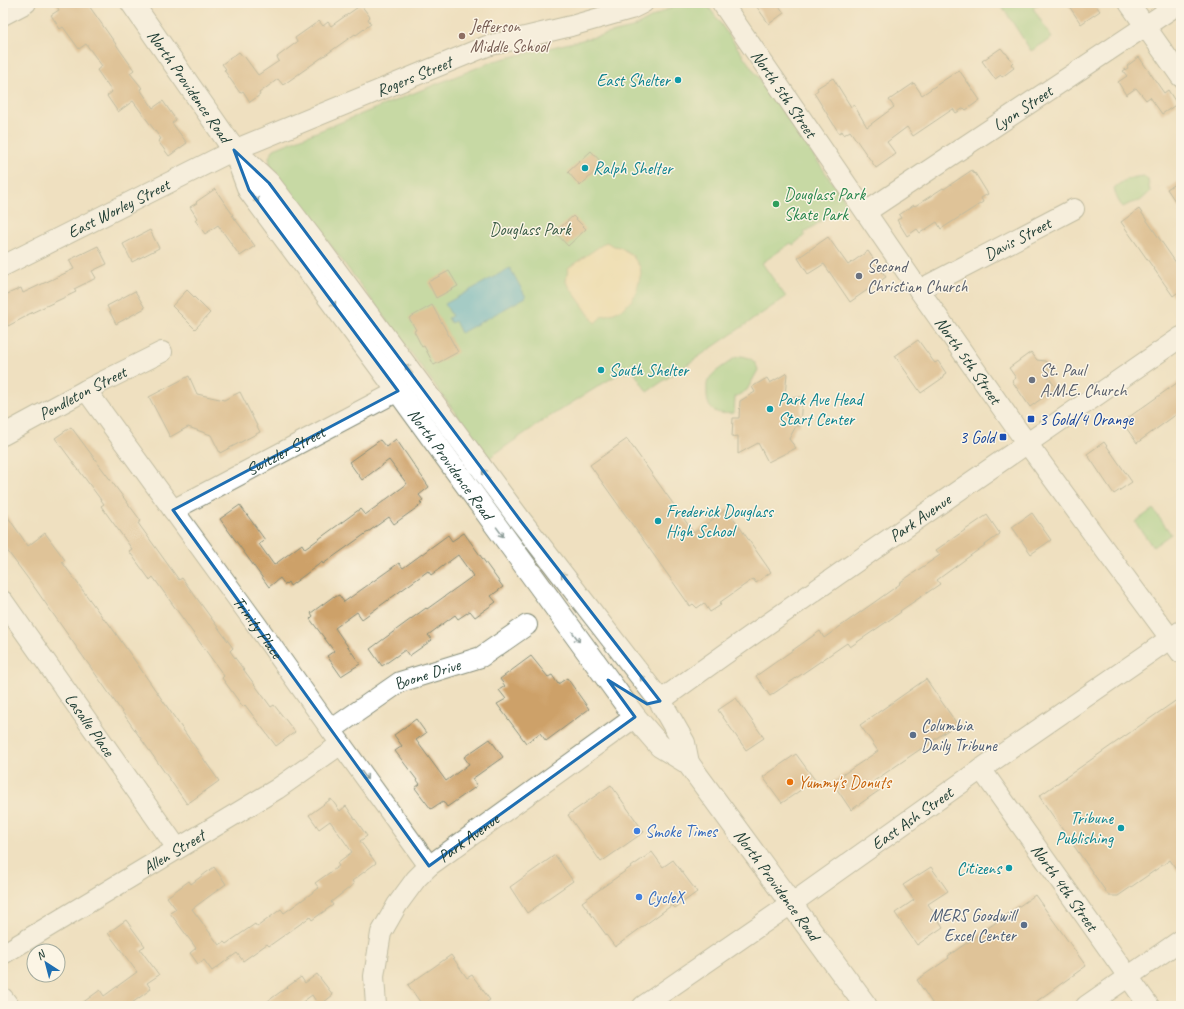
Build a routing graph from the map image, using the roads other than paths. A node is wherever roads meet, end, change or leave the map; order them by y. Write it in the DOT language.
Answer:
graph roads {
  1 [pos="26,3"];
  2 [pos="132,3"];
  3 [pos="643,3"];
  4 [pos="722,3"];
  5 [pos="1129,3"];
  6 [pos="1180,3"];
  7 [pos="3,15"];
  8 [pos="1145,26"];
  9 [pos="1181,77"];
  10 [pos="234,150"];
  11 [pos="1074,209"];
  12 [pos="866,212"];
  13 [pos="3,266"];
  14 [pos="919,290"];
  15 [pos="1181,337"];
  16 [pos="162,352"];
  17 [pos="86,390"];
  18 [pos="398,391"];
  19 [pos="3,435"];
  20 [pos="1028,444"];
  21 [pos="173,510"];
  22 [pos="3,601"];
  23 [pos="526,625"];
  24 [pos="1178,641"];
  25 [pos="590,655"];
  26 [pos="660,701"];
  27 [pos="635,717"];
  28 [pos="336,737"];
  29 [pos="686,753"];
  30 [pos="981,769"];
  31 [pos="177,848"];
  32 [pos="429,866"];
  33 [pos="791,904"];
  34 [pos="1181,940"];
  35 [pos="3,954"];
  36 [pos="1128,977"];
  37 [pos="3,998"];
  38 [pos="8,1006"];
  39 [pos="376,1006"];
  40 [pos="643,1006"];
  41 [pos="866,1006"];
  42 [pos="1086,1006"];
  43 [pos="1149,1006"];
  1 -- 7 [label="street"];
  2 -- 10 [label="main road, North Providence Road"];
  3 -- 10 [label="street, Rogers Street"];
  4 -- 12 [label="street, North 5th Street"];
  5 -- 8 [label="street"];
  6 -- 8 [label="street, Lyon Street"];
  8 -- 9 [label="street"];
  8 -- 12 [label="street, Lyon Street"];
  10 -- 13 [label="street, East Worley Street"];
  10 -- 18 [label="main road, North Providence Road, one-way"];
  26 -- 10 [label="main road, North Providence Road, one-way"];
  11 -- 14 [label="street, Davis Street"];
  12 -- 14 [label="street, North 5th Street"];
  14 -- 20 [label="street, North 5th Street"];
  15 -- 20 [label="street, Park Avenue"];
  16 -- 17 [label="street, Pendleton Street"];
  17 -- 19 [label="street, Pendleton Street"];
  17 -- 21 [label="street, Trinity Place"];
  18 -- 21 [label="street, Switzler Street"];
  18 -- 25 [label="main road, North Providence Road, one-way"];
  20 -- 24 [label="street, North 5th Street"];
  20 -- 26 [label="street, Park Avenue"];
  21 -- 28 [label="street, Trinity Place"];
  22 -- 31 [label="street, Lasalle Place"];
  23 -- 28 [label="street, Boone Drive"];
  24 -- 30 [label="street, East Ash Street"];
  25 -- 26 [label="main road"];
  25 -- 27 [label="main road, North Providence Road"];
  26 -- 29 [label="main road, North Providence Road"];
  27 -- 29 [label="main road, North Providence Road"];
  27 -- 32 [label="street, Park Avenue"];
  28 -- 31 [label="street, Allen Street"];
  28 -- 32 [label="street, Trinity Place, one-way"];
  29 -- 33 [label="main road, North Providence Road"];
  30 -- 33 [label="street, East Ash Street"];
  30 -- 36 [label="street, North 4th Street"];
  31 -- 35 [label="street, Allen Street"];
  32 -- 39 [label="street, Park Avenue"];
  33 -- 40 [label="street, East Ash Street"];
  33 -- 41 [label="main road, North Providence Road"];
  34 -- 36 [label="street"];
  36 -- 42 [label="street"];
  36 -- 43 [label="street, North 4th Street"];
  37 -- 38 [label="street"];
}
